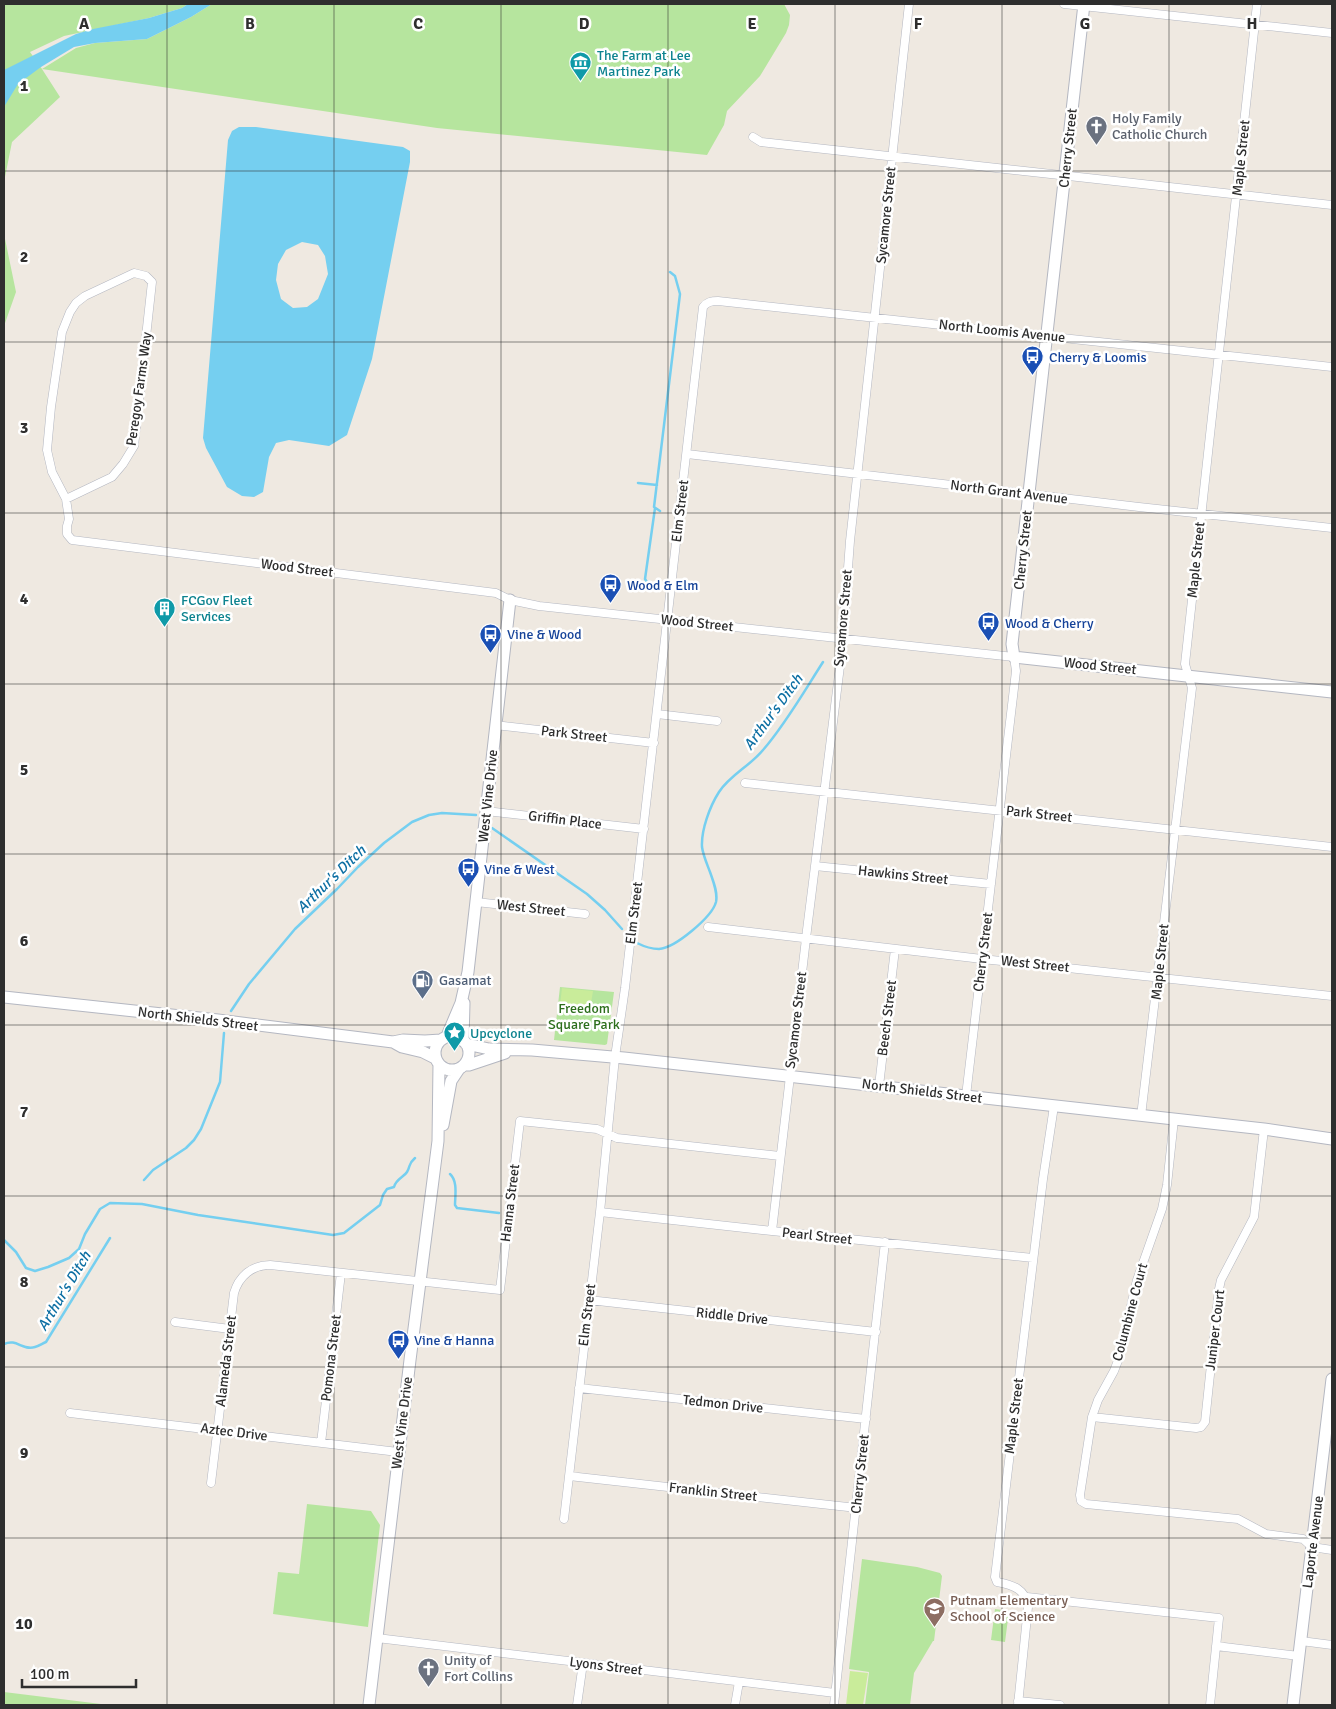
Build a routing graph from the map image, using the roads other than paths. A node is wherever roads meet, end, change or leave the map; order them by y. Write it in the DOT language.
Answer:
graph roads {
  1 [pos="909,4"];
  2 [pos="1064,4"];
  3 [pos="1257,4"];
  4 [pos="1083,5"];
  5 [pos="1255,24"];
  6 [pos="1332,33"];
  7 [pos="753,138"];
  8 [pos="892,157"];
  9 [pos="1064,176"];
  10 [pos="1237,194"];
  11 [pos="1332,205"];
  12 [pos="703,307"];
  13 [pos="874,317"];
  14 [pos="1047,337"];
  15 [pos="1219,355"];
  16 [pos="1332,367"];
  17 [pos="687,454"];
  18 [pos="857,474"];
  19 [pos="1029,494"];
  20 [pos="66,499"];
  21 [pos="1201,514"];
  22 [pos="1332,528"];
  23 [pos="510,600"];
  24 [pos="667,620"];
  25 [pos="842,639"];
  26 [pos="1014,657"];
  27 [pos="1189,676"];
  28 [pos="1332,692"];
  29 [pos="657,714"];
  30 [pos="717,721"];
  31 [pos="495,725"];
  32 [pos="654,743"];
  33 [pos="745,783"];
  34 [pos="824,791"];
  35 [pos="1000,810"];
  36 [pos="486,811"];
  37 [pos="644,829"];
  38 [pos="1175,829"];
  39 [pos="1332,847"];
  40 [pos="814,866"];
  41 [pos="991,884"];
  42 [pos="476,902"];
  43 [pos="586,914"];
  44 [pos="708,927"];
  45 [pos="806,939"];
  46 [pos="895,949"];
  47 [pos="982,959"];
  48 [pos="1158,976"];
  49 [pos="464,992"];
  50 [pos="1332,996"];
  51 [pos="4,997"];
  52 [pos="444,1038"];
  53 [pos="393,1042"];
  54 [pos="465,1042"];
  55 [pos="510,1051"];
  56 [pos="615,1057"];
  57 [pos="437,1061"];
  58 [pos="461,1067"];
  59 [pos="789,1076"];
  60 [pos="879,1086"];
  61 [pos="966,1096"];
  62 [pos="1054,1106"];
  63 [pos="1142,1116"];
  64 [pos="1174,1119"];
  65 [pos="1264,1130"];
  66 [pos="609,1134"];
  67 [pos="1332,1139"];
  68 [pos="438,1141"];
  69 [pos="780,1156"];
  70 [pos="600,1212"];
  71 [pos="772,1231"];
  72 [pos="885,1242"];
  73 [pos="1033,1258"];
  74 [pos="246,1273"];
  75 [pos="341,1273"];
  76 [pos="420,1281"];
  77 [pos="589,1300"];
  78 [pos="175,1322"];
  79 [pos="230,1329"];
  80 [pos="876,1332"];
  81 [pos="1332,1378"];
  82 [pos="579,1388"];
  83 [pos="70,1413"];
  84 [pos="1330,1414"];
  85 [pos="1092,1417"];
  86 [pos="866,1420"];
  87 [pos="217,1430"];
  88 [pos="321,1443"];
  89 [pos="398,1452"];
  90 [pos="569,1476"];
  91 [pos="211,1483"];
  92 [pos="857,1508"];
  93 [pos="564,1519"];
  94 [pos="1312,1547"];
  95 [pos="1332,1550"];
  96 [pos="1027,1597"];
  97 [pos="377,1638"];
  98 [pos="1301,1641"];
  99 [pos="1332,1645"];
  100 [pos="1216,1646"];
  101 [pos="1299,1656"];
  102 [pos="582,1663"];
  103 [pos="739,1682"];
  104 [pos="835,1693"];
  105 [pos="1018,1703"];
  106 [pos="369,1705"];
  107 [pos="577,1705"];
  108 [pos="735,1705"];
  109 [pos="834,1705"];
  110 [pos="1060,1705"];
  111 [pos="1210,1705"];
  112 [pos="1293,1705"];
  1 -- 8 [label="street, Sycamore Street"];
  2 -- 4 [label="street"];
  3 -- 5 [label="street, Maple Street"];
  4 -- 5 [label="street"];
  4 -- 9 [label="street, Cherry Street"];
  5 -- 6 [label="street"];
  5 -- 10 [label="street, Maple Street"];
  7 -- 8 [label="street"];
  8 -- 9 [label="street"];
  8 -- 13 [label="street, Sycamore Street"];
  9 -- 10 [label="street"];
  9 -- 14 [label="street, Cherry Street"];
  10 -- 11 [label="street"];
  10 -- 15 [label="street, Maple Street"];
  12 -- 13 [label="street, North Loomis Avenue"];
  12 -- 17 [label="street, Elm Street"];
  13 -- 14 [label="street, North Loomis Avenue"];
  13 -- 18 [label="street, Sycamore Street"];
  14 -- 15 [label="street, North Loomis Avenue"];
  14 -- 19 [label="street, Cherry Street"];
  15 -- 16 [label="street, North Loomis Avenue"];
  15 -- 21 [label="street, Maple Street"];
  17 -- 18 [label="street, North Grant Avenue"];
  17 -- 24 [label="street, Elm Street"];
  18 -- 19 [label="street, North Grant Avenue"];
  18 -- 25 [label="street, Sycamore Street"];
  19 -- 21 [label="street, North Grant Avenue"];
  19 -- 26 [label="street, Cherry Street"];
  20 -- 20 [label="street, Peregoy Farms Way"];
  20 -- 23 [label="street, Wood Street"];
  21 -- 22 [label="street, North Grant Avenue"];
  21 -- 27 [label="street, Maple Street"];
  23 -- 24 [label="street, Wood Street"];
  23 -- 31 [label="street, West Vine Drive"];
  24 -- 25 [label="street, Wood Street"];
  24 -- 29 [label="street, Elm Street"];
  25 -- 26 [label="street, Wood Street"];
  25 -- 34 [label="street, Sycamore Street"];
  26 -- 27 [label="street, Wood Street"];
  26 -- 35 [label="street, Cherry Street"];
  27 -- 28 [label="street, Wood Street"];
  27 -- 38 [label="street, Maple Street"];
  29 -- 30 [label="street"];
  29 -- 32 [label="street, Elm Street"];
  31 -- 32 [label="street, Park Street"];
  31 -- 36 [label="street, West Vine Drive"];
  32 -- 37 [label="street, Elm Street"];
  33 -- 34 [label="street, Park Street"];
  34 -- 35 [label="street, Park Street"];
  34 -- 40 [label="street, Sycamore Street"];
  35 -- 38 [label="street, Park Street"];
  35 -- 41 [label="street, Cherry Street"];
  36 -- 37 [label="street, Griffin Place"];
  36 -- 42 [label="street, West Vine Drive"];
  37 -- 56 [label="street, Elm Street"];
  38 -- 39 [label="street, Park Street"];
  38 -- 48 [label="street, Maple Street"];
  40 -- 41 [label="street, Hawkins Street"];
  40 -- 45 [label="street, Sycamore Street"];
  41 -- 47 [label="street, Cherry Street"];
  42 -- 43 [label="street, West Street"];
  42 -- 49 [label="street, West Vine Drive"];
  44 -- 45 [label="street, West Street"];
  45 -- 46 [label="street, West Street"];
  45 -- 59 [label="street, Sycamore Street"];
  46 -- 47 [label="street, West Street"];
  46 -- 60 [label="street, Beech Street"];
  47 -- 48 [label="street, West Street"];
  47 -- 61 [label="street, Cherry Street"];
  48 -- 50 [label="street, West Street"];
  48 -- 63 [label="street, Maple Street"];
  49 -- 52 [label="street, West Vine Drive"];
  49 -- 54 [label="street, West Vine Drive"];
  51 -- 53 [label="street, North Shields Street"];
  52 -- 53 [label="street, North Shields Street"];
  52 -- 54 [label="street"];
  52 -- 57 [label="street"];
  53 -- 57 [label="street, North Shields Street"];
  54 -- 55 [label="street, North Shields Street"];
  54 -- 58 [label="street"];
  55 -- 56 [label="street, North Shields Street"];
  55 -- 58 [label="street, North Shields Street"];
  56 -- 59 [label="street, North Shields Street"];
  56 -- 66 [label="street, Elm Street"];
  57 -- 58 [label="street"];
  57 -- 68 [label="street, West Vine Drive"];
  58 -- 68 [label="street, West Vine Drive"];
  59 -- 60 [label="street, North Shields Street"];
  59 -- 69 [label="street, Sycamore Street"];
  60 -- 61 [label="street, North Shields Street"];
  61 -- 62 [label="street, North Shields Street"];
  62 -- 63 [label="street, North Shields Street"];
  62 -- 73 [label="street, Maple Street"];
  63 -- 64 [label="street, North Shields Street"];
  64 -- 65 [label="street, North Shields Street"];
  64 -- 85 [label="street, Columbine Court"];
  65 -- 67 [label="street, North Shields Street"];
  65 -- 85 [label="street, Juniper Court"];
  66 -- 69 [label="street, Hanna Street"];
  66 -- 70 [label="street, Elm Street"];
  66 -- 76 [label="street, Hanna Street"];
  68 -- 76 [label="street, West Vine Drive"];
  69 -- 71 [label="street, Sycamore Street"];
  70 -- 71 [label="street, Pearl Street"];
  70 -- 77 [label="street, Elm Street"];
  71 -- 72 [label="street, Pearl Street"];
  72 -- 73 [label="street, Pearl Street"];
  72 -- 80 [label="street, Cherry Street"];
  73 -- 96 [label="street, Maple Street"];
  74 -- 75 [label="street, Hanna Street"];
  74 -- 79 [label="street, Alameda Street"];
  75 -- 76 [label="street, Hanna Street"];
  75 -- 88 [label="street, Pomona Street"];
  76 -- 89 [label="street, West Vine Drive"];
  77 -- 80 [label="street, Riddle Drive"];
  77 -- 82 [label="street, Elm Street"];
  78 -- 79 [label="street"];
  79 -- 87 [label="street, Alameda Street"];
  80 -- 86 [label="street, Cherry Street"];
  81 -- 84 [label="street, Laporte Avenue"];
  82 -- 86 [label="street, Tedmon Drive"];
  82 -- 90 [label="street, Elm Street"];
  83 -- 87 [label="street, Aztec Drive"];
  84 -- 94 [label="street, Laporte Avenue"];
  85 -- 94 [label="street, Columbine Court"];
  86 -- 92 [label="street, Cherry Street"];
  87 -- 88 [label="street, Aztec Drive"];
  87 -- 91 [label="street, Alameda Street"];
  88 -- 89 [label="street, Aztec Drive"];
  89 -- 97 [label="street, West Vine Drive"];
  90 -- 92 [label="street, Franklin Street"];
  90 -- 93 [label="street, Elm Street"];
  92 -- 104 [label="street, Cherry Street"];
  94 -- 95 [label="street"];
  94 -- 98 [label="street, Laporte Avenue"];
  96 -- 100 [label="street"];
  96 -- 105 [label="street"];
  97 -- 102 [label="street, Lyons Street"];
  97 -- 106 [label="street, West Vine Drive"];
  98 -- 99 [label="street"];
  98 -- 101 [label="street, Laporte Avenue"];
  100 -- 101 [label="street"];
  100 -- 111 [label="street"];
  101 -- 112 [label="street, Laporte Avenue"];
  102 -- 103 [label="street, Lyons Street"];
  102 -- 107 [label="street"];
  103 -- 104 [label="street, Lyons Street"];
  103 -- 108 [label="street"];
  104 -- 109 [label="street, Cherry Street"];
  105 -- 110 [label="street"];
}
